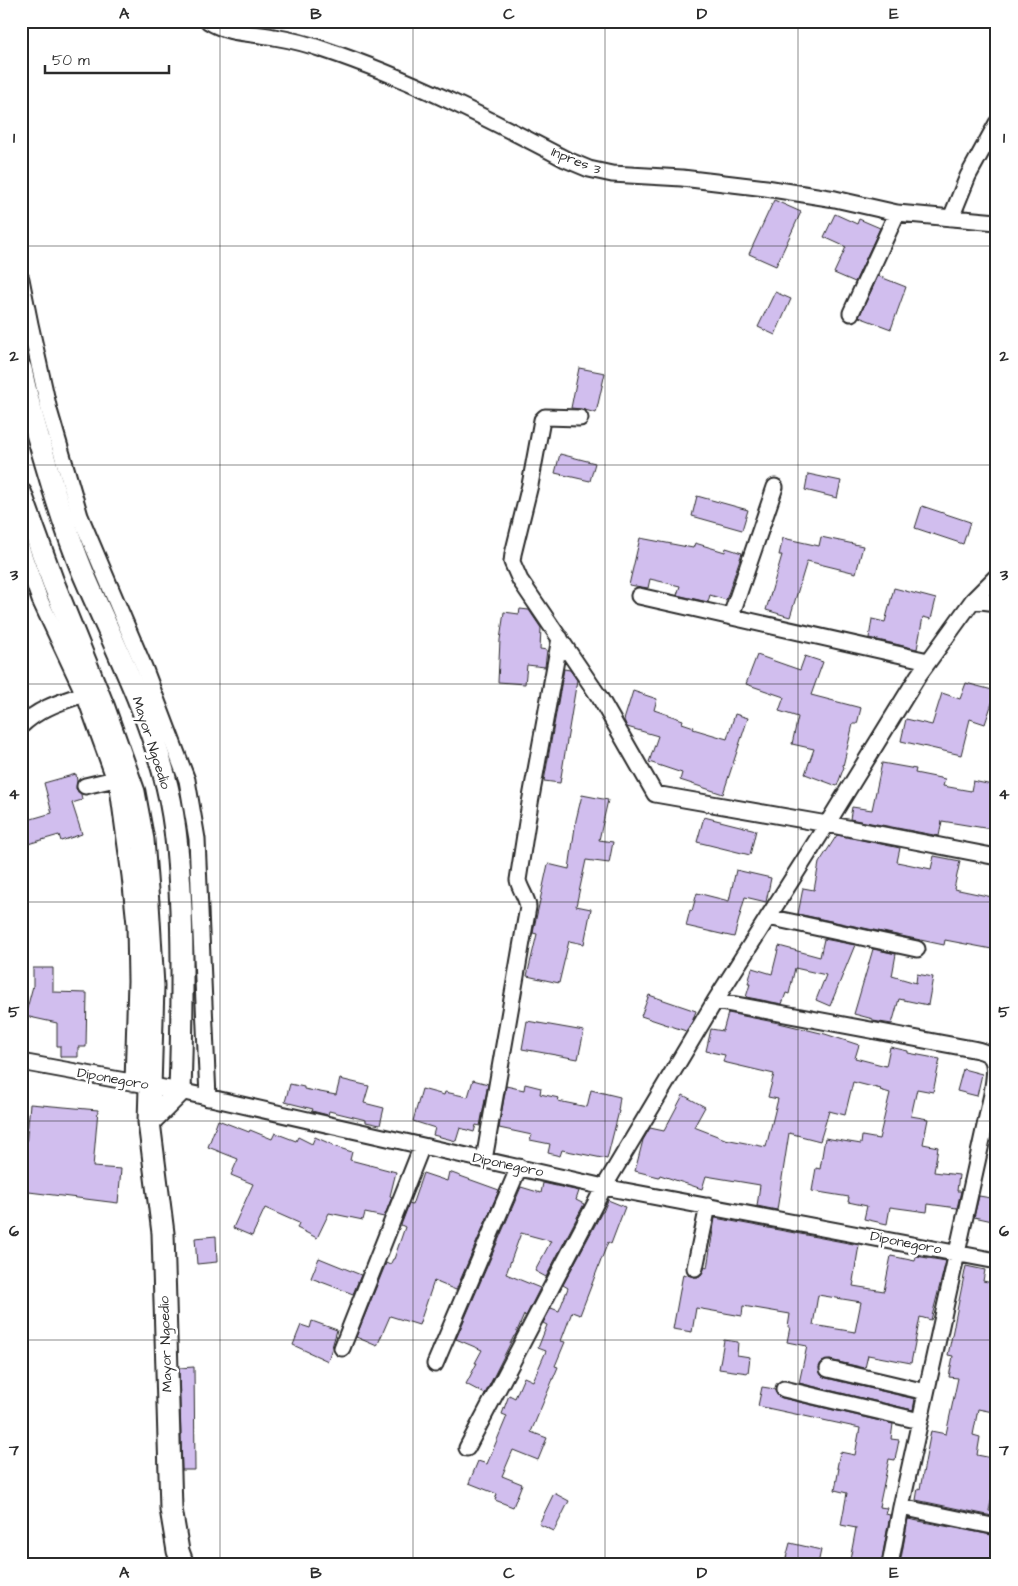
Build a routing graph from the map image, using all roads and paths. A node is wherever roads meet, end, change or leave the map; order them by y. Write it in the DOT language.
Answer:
graph roads {
  1 [pos="208,21"];
  2 [pos="997,124"];
  3 [pos="897,213"];
  4 [pos="951,218"];
  5 [pos="997,222"];
  6 [pos="21,279"];
  7 [pos="851,313"];
  8 [pos="21,369"];
  9 [pos="580,418"];
  10 [pos="775,486"];
  11 [pos="21,494"];
  12 [pos="21,546"];
  13 [pos="997,576"];
  14 [pos="640,596"];
  15 [pos="972,600"];
  16 [pos="997,603"];
  17 [pos="731,616"];
  18 [pos="560,638"];
  19 [pos="928,661"];
  20 [pos="81,695"];
  21 [pos="21,726"];
  22 [pos="167,786"];
  23 [pos="134,792"];
  24 [pos="827,824"];
  25 [pos="997,857"];
  26 [pos="768,917"];
  27 [pos="916,949"];
  28 [pos="715,1001"];
  29 [pos="21,1062"];
  30 [pos="141,1084"];
  31 [pos="180,1091"];
  32 [pos="208,1098"];
  33 [pos="149,1122"];
  34 [pos="422,1146"];
  35 [pos="484,1160"];
  36 [pos="519,1167"];
  37 [pos="604,1187"];
  38 [pos="708,1206"];
  39 [pos="957,1253"];
  40 [pos="997,1260"];
  41 [pos="695,1268"];
  42 [pos="342,1348"];
  43 [pos="434,1364"];
  44 [pos="828,1369"];
  45 [pos="784,1389"];
  46 [pos="926,1392"];
  47 [pos="920,1421"];
  48 [pos="467,1448"];
  49 [pos="901,1507"];
  50 [pos="997,1526"];
  51 [pos="183,1565"];
  52 [pos="890,1565"];
  1 -- 3 [label="street, Inpres 3"];
  2 -- 4 [label="street"];
  3 -- 4 [label="street, Inpres 3"];
  3 -- 7 [label="street"];
  4 -- 5 [label="street, Inpres 3"];
  6 -- 32 [label="street"];
  8 -- 22 [label="street, Mayor Ngoedio"];
  9 -- 18 [label="street"];
  10 -- 17 [label="street"];
  11 -- 23 [label="street, Mayor Ngoedio"];
  12 -- 20 [label="street"];
  13 -- 15 [label="street"];
  14 -- 17 [label="street"];
  15 -- 16 [label="street"];
  15 -- 19 [label="street"];
  17 -- 19 [label="street"];
  18 -- 24 [label="street"];
  18 -- 35 [label="street"];
  19 -- 24 [label="street"];
  20 -- 21 [label="street"];
  20 -- 30 [label="street"];
  22 -- 23 [label="street"];
  22 -- 31 [label="street, Mayor Ngoedio"];
  23 -- 30 [label="street, Mayor Ngoedio"];
  24 -- 25 [label="street"];
  24 -- 26 [label="street"];
  26 -- 27 [label="street"];
  26 -- 28 [label="street"];
  28 -- 37 [label="street"];
  28 -- 39 [label="street"];
  29 -- 30 [label="street, Diponegoro"];
  30 -- 31 [label="street, Diponegoro"];
  30 -- 33 [label="street, Mayor Ngoedio"];
  31 -- 32 [label="street, Diponegoro"];
  31 -- 33 [label="street"];
  32 -- 34 [label="street, Diponegoro"];
  33 -- 51 [label="street, Mayor Ngoedio"];
  34 -- 35 [label="street, Diponegoro"];
  34 -- 42 [label="street"];
  35 -- 36 [label="street, Diponegoro"];
  36 -- 37 [label="street, Diponegoro"];
  36 -- 43 [label="street"];
  37 -- 38 [label="street, Diponegoro"];
  37 -- 48 [label="street"];
  38 -- 39 [label="street, Diponegoro"];
  38 -- 41 [label="street"];
  39 -- 40 [label="street, Diponegoro"];
  39 -- 46 [label="street"];
  44 -- 46 [label="street"];
  45 -- 47 [label="street"];
  46 -- 47 [label="street"];
  47 -- 49 [label="street"];
  49 -- 50 [label="street"];
  49 -- 52 [label="street"];
}
